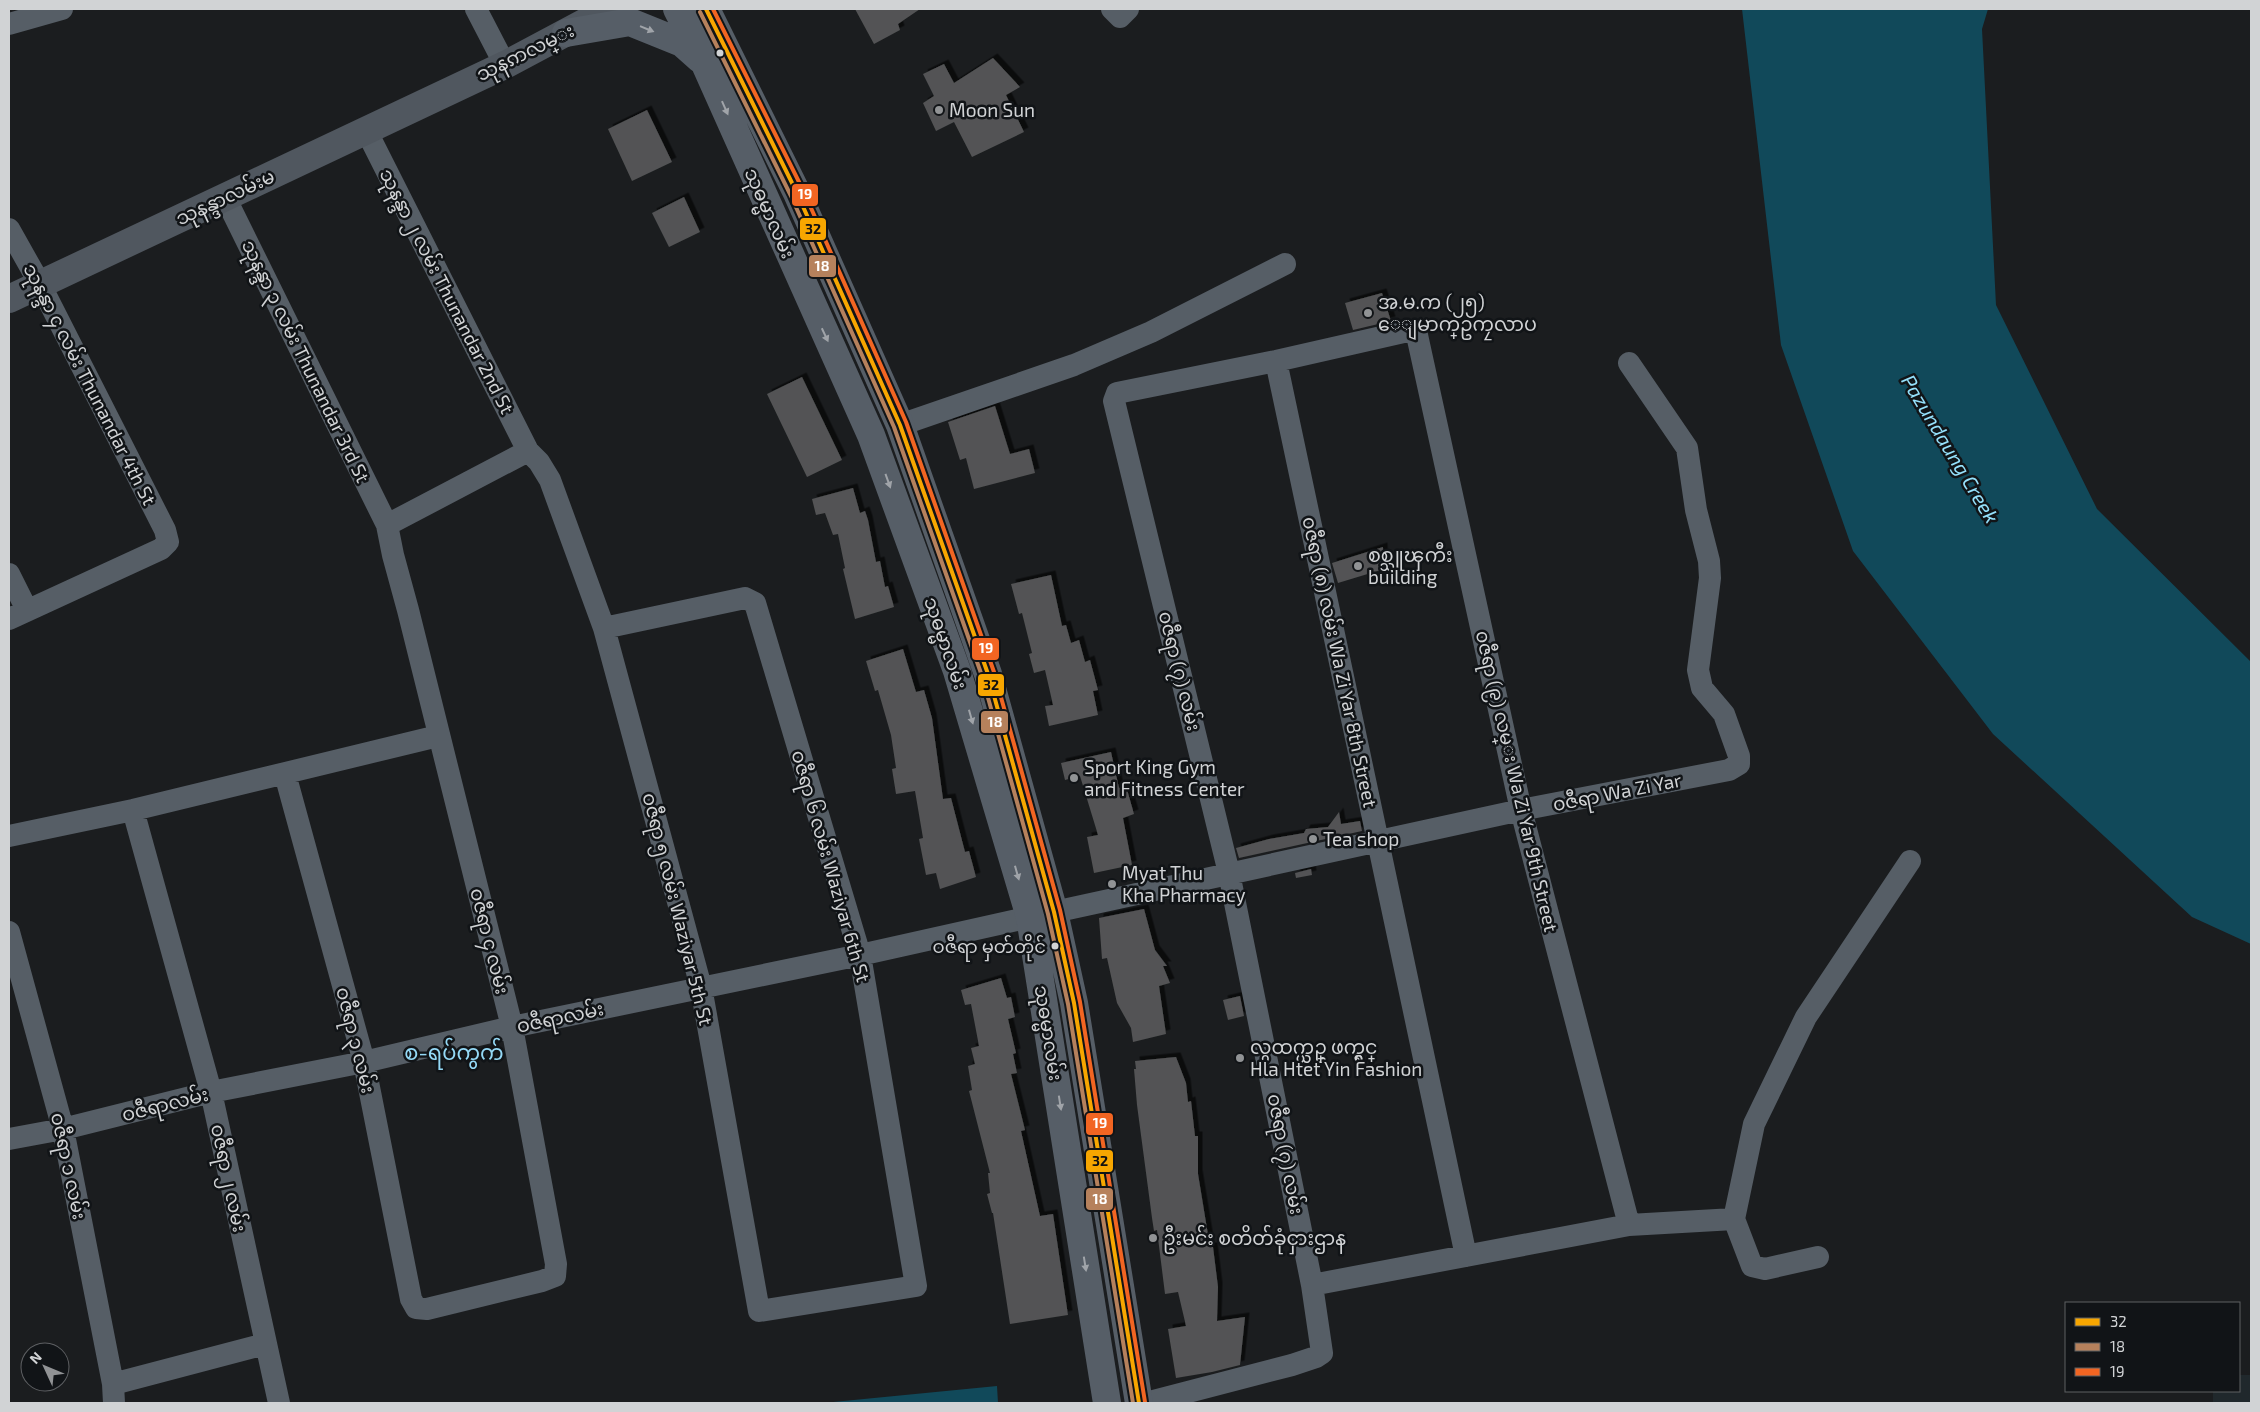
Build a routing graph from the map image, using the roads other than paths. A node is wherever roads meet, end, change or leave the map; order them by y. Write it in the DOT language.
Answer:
graph roads {
  1 [pos="62,9"];
  2 [pos="476,9"];
  3 [pos="586,9"];
  4 [pos="610,9"];
  5 [pos="677,9"];
  6 [pos="706,9"];
  7 [pos="726,9"];
  8 [pos="1112,9"];
  9 [pos="1128,9"];
  10 [pos="9,24"];
  11 [pos="566,33"];
  12 [pos="716,57"];
  13 [pos="505,65"];
  14 [pos="440,95"];
  15 [pos="366,130"];
  16 [pos="225,197"];
  17 [pos="9,229"];
  18 [pos="1285,264"];
  19 [pos="40,284"];
  20 [pos="9,299"];
  21 [pos="1276,362"];
  22 [pos="1629,363"];
  23 [pos="900,425"];
  24 [pos="528,451"];
  25 [pos="387,525"];
  26 [pos="9,574"];
  27 [pos="408,610"];
  28 [pos="18,614"];
  29 [pos="604,628"];
  30 [pos="438,736"];
  31 [pos="285,774"];
  32 [pos="134,810"];
  33 [pos="1521,810"];
  34 [pos="9,836"];
  35 [pos="1378,841"];
  36 [pos="1910,861"];
  37 [pos="1229,873"];
  38 [pos="1042,914"];
  39 [pos="9,932"];
  40 [pos="860,955"];
  41 [pos="701,987"];
  42 [pos="512,1027"];
  43 [pos="364,1062"];
  44 [pos="211,1092"];
  45 [pos="63,1129"];
  46 [pos="9,1139"];
  47 [pos="1734,1219"];
  48 [pos="1629,1225"];
  49 [pos="1466,1256"];
  50 [pos="1818,1257"];
  51 [pos="1312,1286"];
  52 [pos="416,1308"];
  53 [pos="759,1311"];
  54 [pos="265,1344"];
  55 [pos="113,1394"];
  56 [pos="279,1403"];
  57 [pos="1107,1403"];
  58 [pos="1139,1403"];
  59 [pos="1146,1403"];
  1 -- 10 [label="street"];
  2 -- 13 [label="street"];
  3 -- 11 [label="main road"];
  4 -- 11 [label="street, သုနၵာလမ္း"];
  5 -- 12 [label="main road, သုဓမ္မာလမ်း"];
  6 -- 12 [label="main road, သုဓမ္မာလမ်း"];
  7 -- 12 [label="main road"];
  8 -- 9 [label="street"];
  11 -- 12 [label="main road, one-way"];
  11 -- 13 [label="street, သုနၵာလမ္း"];
  12 -- 23 [label="main road, သုဓမ္မာလမ်း"];
  12 -- 38 [label="main road, သုဓမ္မာလမ်း, one-way"];
  13 -- 14 [label="street, သုနၵာလမ္း"];
  14 -- 15 [label="street, သုနန္ဒာလမ်းမ"];
  15 -- 16 [label="street, သုနန္ဒာလမ်းမ"];
  15 -- 24 [label="street, သုနန္ဒာ ၂ လမ်း Thunandar 2nd St"];
  16 -- 19 [label="street, သုနန္ဒာလမ်းမ"];
  16 -- 25 [label="street, သုနန္ဒာ ၃ လမ်း Thunandar 3rd St"];
  17 -- 19 [label="street, သုနန္ဒာ ၄ လမ်း Thunandar 4th St"];
  18 -- 23 [label="street"];
  19 -- 20 [label="street, သုနန္ဒာလမ်းမ"];
  19 -- 28 [label="street, သုနန္ဒာ ၄ လမ်း Thunandar 4th St"];
  21 -- 33 [label="street, ၀ဇီရာ (၉) လမ္း Wa Zi Yar 9th Street"];
  21 -- 35 [label="street, ၀ဇီရာ (၈) လမ်း Wa Zi Yar 8th Street"];
  21 -- 37 [label="street, ၀ဇီရာ (၇) လမ်း"];
  22 -- 33 [label="street, ၀ဇီရာ Wa Zi Yar"];
  23 -- 38 [label="main road, သုဓမ္မာလမ်း"];
  24 -- 25 [label="street"];
  24 -- 29 [label="street, သုနန္ဒာ ၂ လမ်း Thunandar 2nd St"];
  25 -- 27 [label="street, သုနန္ဒာ ၃ လမ်း Thunandar 3rd St"];
  26 -- 28 [label="street"];
  27 -- 30 [label="street, ဝဇီရာ ၄ လမ်း"];
  29 -- 40 [label="street, ဝဇီရာ ၆ လမ်း Waziyar 6th St"];
  29 -- 41 [label="street, ဝဇီရာ ၅ လမ်း Waziyar 5th St"];
  30 -- 31 [label="street"];
  30 -- 42 [label="street, ဝဇီရာ ၄ လမ်း"];
  31 -- 32 [label="street"];
  31 -- 43 [label="street, ဝဇီရာ ၃ လမ်း"];
  32 -- 34 [label="street"];
  32 -- 44 [label="street, ဝဇီရာ ၂ လမ်း"];
  33 -- 35 [label="street, ၀ဇီရာ Wa Zi Yar"];
  33 -- 48 [label="street, ၀ဇီရာ (၉) လမ္း Wa Zi Yar 9th Street"];
  35 -- 37 [label="street, ၀ဇီရာ Wa Zi Yar"];
  35 -- 49 [label="street, ၀ဇီရာ (၈) လမ်း Wa Zi Yar 8th Street"];
  36 -- 47 [label="street"];
  37 -- 38 [label="street, ၀ဇီရာ Wa Zi Yar"];
  37 -- 51 [label="street, ၀ဇီရာ (၇) လမ်း"];
  38 -- 40 [label="street, ဝဇီရာလမ်း"];
  38 -- 57 [label="main road, သုဓမ္မာလမ်း, one-way"];
  38 -- 58 [label="main road, သုဓမ္မာလမ်း"];
  39 -- 45 [label="street, ဝဇီရာ ၁ လမ်း"];
  40 -- 41 [label="street, ဝဇီရာလမ်း"];
  40 -- 53 [label="street, ဝဇီရာ ၆ လမ်း Waziyar 6th St"];
  41 -- 42 [label="street, ဝဇီရာလမ်း"];
  41 -- 53 [label="street, ဝဇီရာ ၅ လမ်း Waziyar 5th St"];
  42 -- 43 [label="street, ဝဇီရာလမ်း"];
  42 -- 52 [label="street, ဝဇီရာ ၄ လမ်း"];
  43 -- 44 [label="street, ဝဇီရာလမ်း"];
  43 -- 52 [label="street, ဝဇီရာ ၃ လမ်း"];
  44 -- 45 [label="street, ဝဇီရာလမ်း"];
  44 -- 54 [label="street, ဝဇီရာ ၂ လမ်း"];
  45 -- 46 [label="street, ဝဇီရာလမ်း"];
  45 -- 55 [label="street, ဝဇီရာ ၁ လမ်း"];
  47 -- 48 [label="street"];
  47 -- 50 [label="street"];
  48 -- 49 [label="street"];
  49 -- 51 [label="street"];
  51 -- 59 [label="street, ၀ဇီရာ (၇) လမ်း"];
  54 -- 55 [label="street"];
  54 -- 56 [label="street, ဝဇီရာ ၂ လမ်း"];
}
